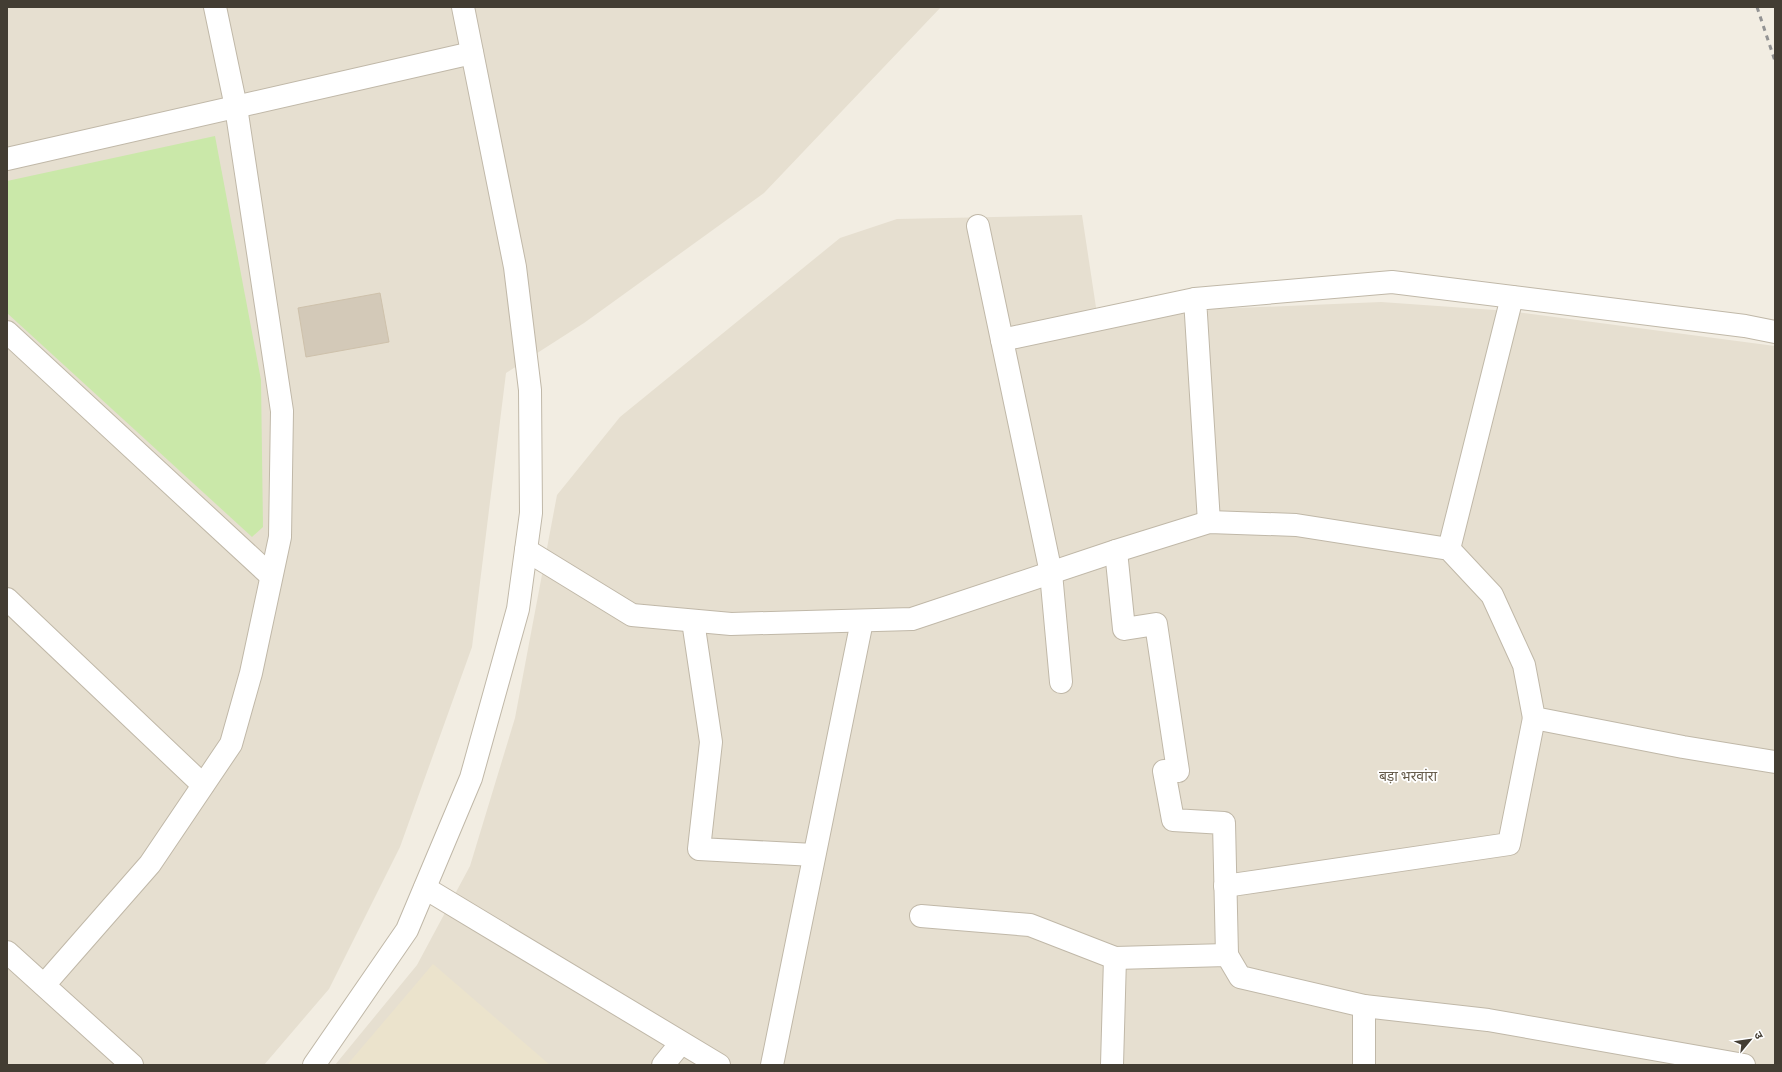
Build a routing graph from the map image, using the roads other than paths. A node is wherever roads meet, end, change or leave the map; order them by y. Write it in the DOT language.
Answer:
graph roads {
  1 [pos="215,7"];
  2 [pos="463,7"];
  3 [pos="472,53"];
  4 [pos="236,107"];
  5 [pos="7,159"];
  6 [pos="978,226"];
  7 [pos="1512,297"];
  8 [pos="1195,299"];
  9 [pos="7,332"];
  10 [pos="1775,332"];
  11 [pos="1002,340"];
  12 [pos="1209,522"];
  13 [pos="1449,549"];
  14 [pos="526,550"];
  15 [pos="1116,551"];
  16 [pos="1051,573"];
  17 [pos="271,576"];
  18 [pos="7,599"];
  19 [pos="693,621"];
  20 [pos="862,621"];
  21 [pos="1061,682"];
  22 [pos="1534,718"];
  23 [pos="1775,762"];
  24 [pos="203,786"];
  25 [pos="814,855"];
  26 [pos="1225,886"];
  27 [pos="425,888"];
  28 [pos="921,916"];
  29 [pos="7,952"];
  30 [pos="1227,955"];
  31 [pos="1115,958"];
  32 [pos="44,985"];
  33 [pos="1364,1006"];
  34 [pos="681,1043"];
  35 [pos="132,1065"];
  36 [pos="314,1065"];
  37 [pos="663,1065"];
  38 [pos="719,1065"];
  39 [pos="772,1065"];
  40 [pos="1112,1065"];
  41 [pos="1364,1065"];
  42 [pos="1744,1065"];
  1 -- 4 [label="street"];
  2 -- 3 [label="street"];
  3 -- 4 [label="street"];
  3 -- 14 [label="street"];
  4 -- 5 [label="street"];
  4 -- 17 [label="street"];
  6 -- 11 [label="street"];
  7 -- 8 [label="street"];
  7 -- 10 [label="street"];
  7 -- 13 [label="street"];
  8 -- 11 [label="street"];
  8 -- 12 [label="street"];
  9 -- 17 [label="street"];
  11 -- 16 [label="street"];
  12 -- 13 [label="street"];
  12 -- 15 [label="street"];
  13 -- 22 [label="street"];
  14 -- 19 [label="street"];
  14 -- 27 [label="street"];
  15 -- 16 [label="street"];
  15 -- 26 [label="street"];
  16 -- 20 [label="street"];
  16 -- 21 [label="street"];
  17 -- 24 [label="street"];
  18 -- 24 [label="street"];
  19 -- 20 [label="street"];
  19 -- 25 [label="street"];
  20 -- 25 [label="street"];
  22 -- 23 [label="street"];
  22 -- 26 [label="street"];
  24 -- 32 [label="street"];
  25 -- 39 [label="street"];
  26 -- 30 [label="street"];
  27 -- 34 [label="street"];
  27 -- 36 [label="street"];
  28 -- 31 [label="street"];
  29 -- 32 [label="street"];
  30 -- 31 [label="street"];
  30 -- 33 [label="street"];
  31 -- 40 [label="street"];
  32 -- 35 [label="street"];
  33 -- 41 [label="street"];
  33 -- 42 [label="street"];
  34 -- 37 [label="street"];
  34 -- 38 [label="street"];
}
